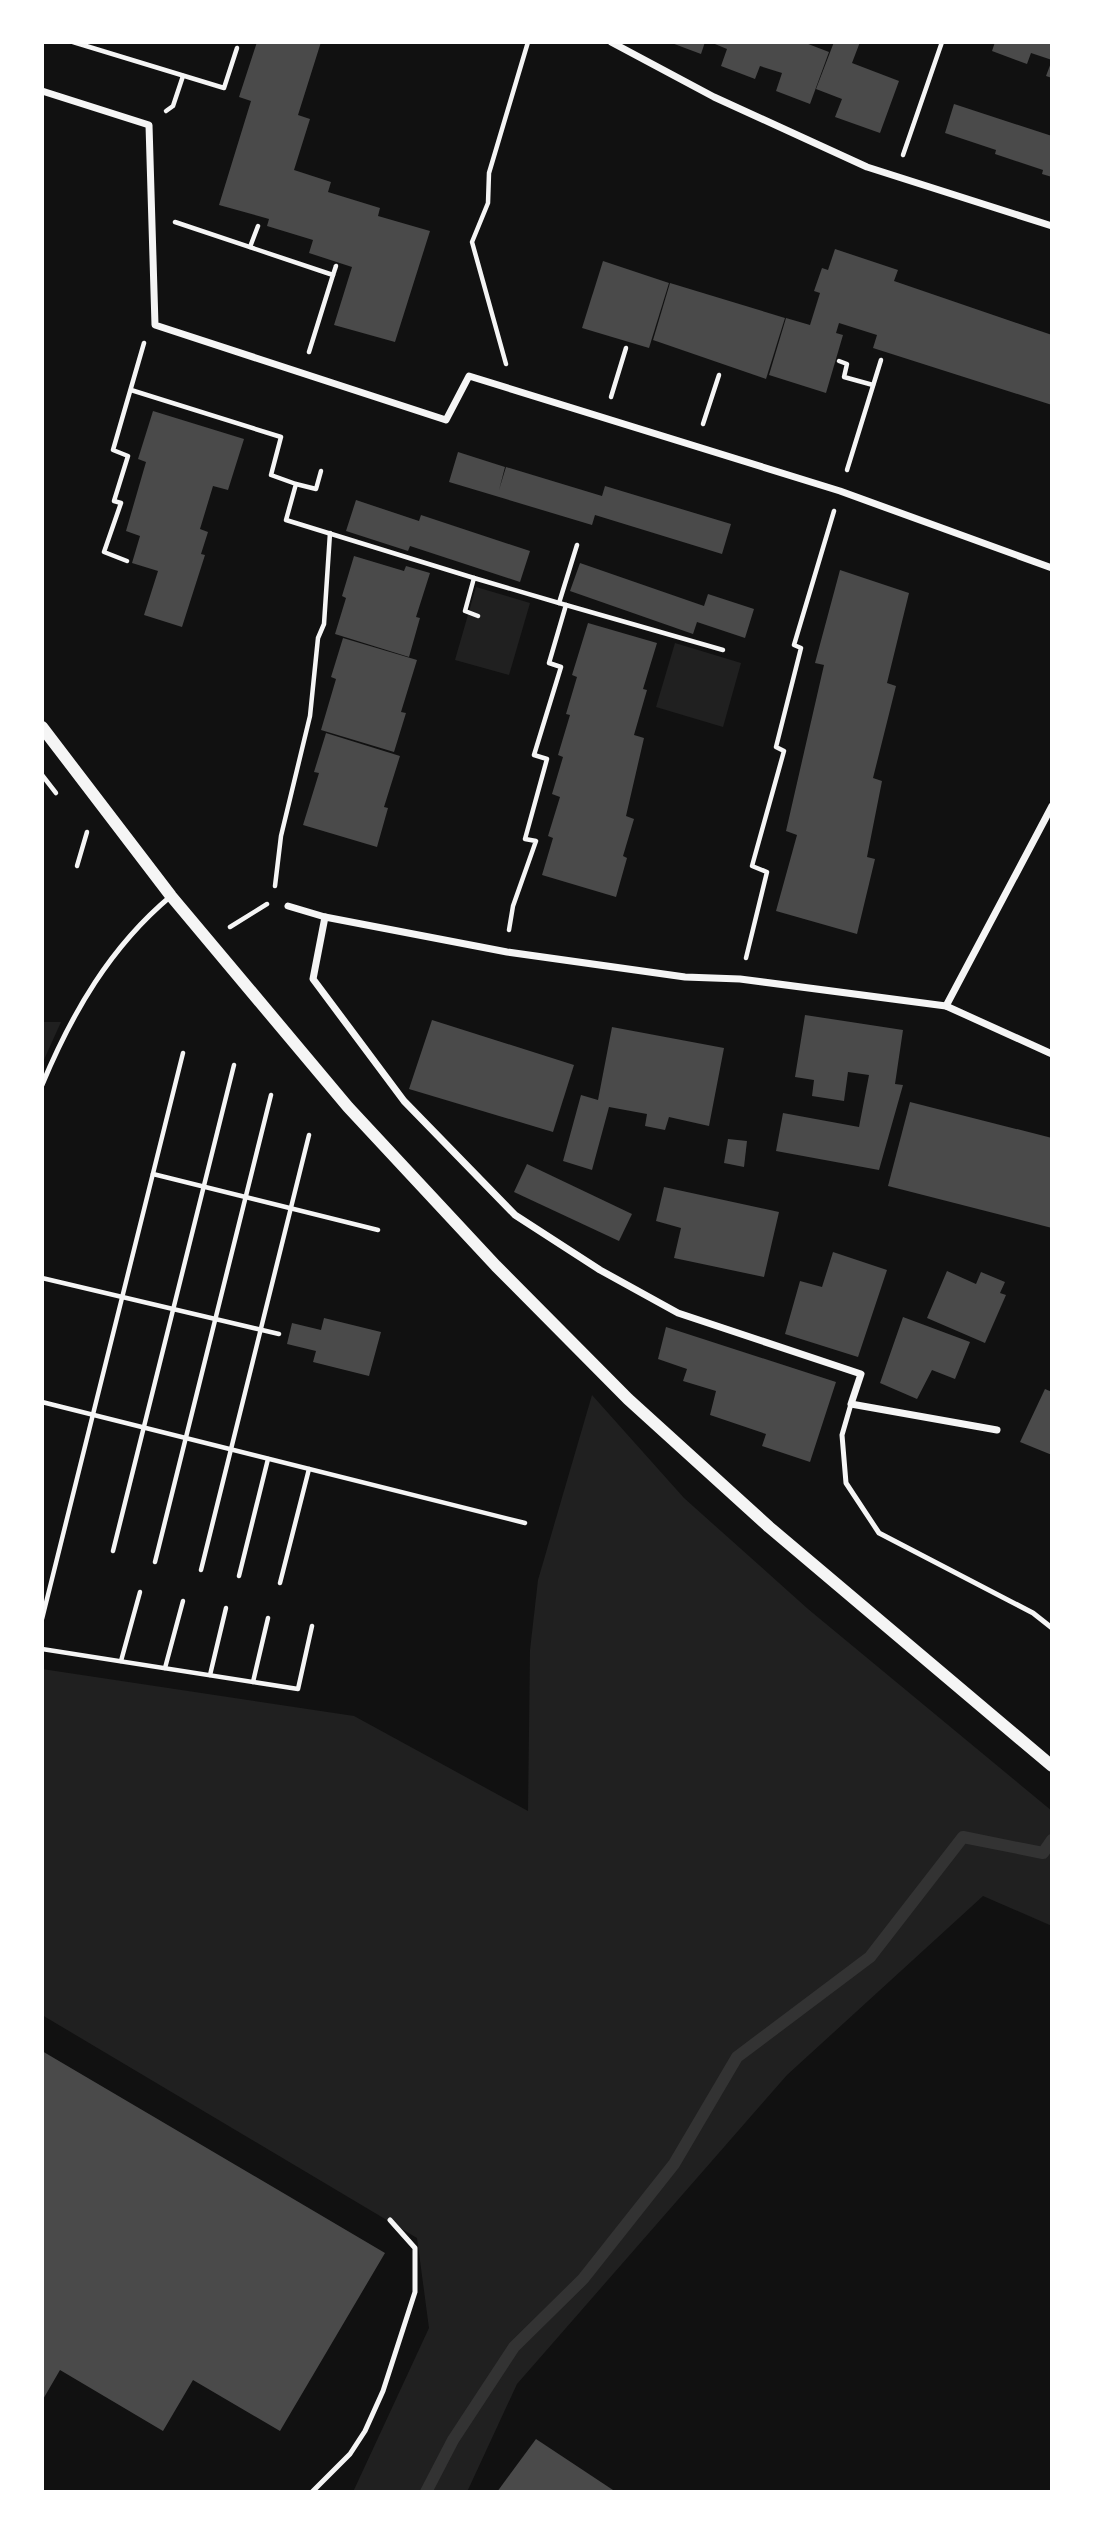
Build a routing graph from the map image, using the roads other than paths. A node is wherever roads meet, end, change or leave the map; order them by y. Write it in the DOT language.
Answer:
graph roads {
  1 [pos="611,42"];
  2 [pos="42,91"];
  3 [pos="1052,226"];
  4 [pos="1052,568"];
  5 [pos="42,727"];
  6 [pos="1052,806"];
  7 [pos="171,896"];
  8 [pos="288,906"];
  9 [pos="325,917"];
  10 [pos="946,1006"];
  11 [pos="1052,1054"];
  12 [pos="42,1085"];
  13 [pos="851,1404"];
  14 [pos="998,1430"];
  15 [pos="1052,1628"];
  16 [pos="1052,1766"];
  17 [pos="390,2220"];
  18 [pos="312,2492"];
  1 -- 3 [label="street"];
  2 -- 4 [label="street"];
  5 -- 7 [label="street"];
  6 -- 10 [label="street"];
  7 -- 12 [label="lane"];
  7 -- 16 [label="street"];
  8 -- 9 [label="street"];
  9 -- 10 [label="street"];
  9 -- 13 [label="street"];
  10 -- 11 [label="street"];
  13 -- 14 [label="street"];
  13 -- 15 [label="lane"];
  17 -- 18 [label="lane"];
}
